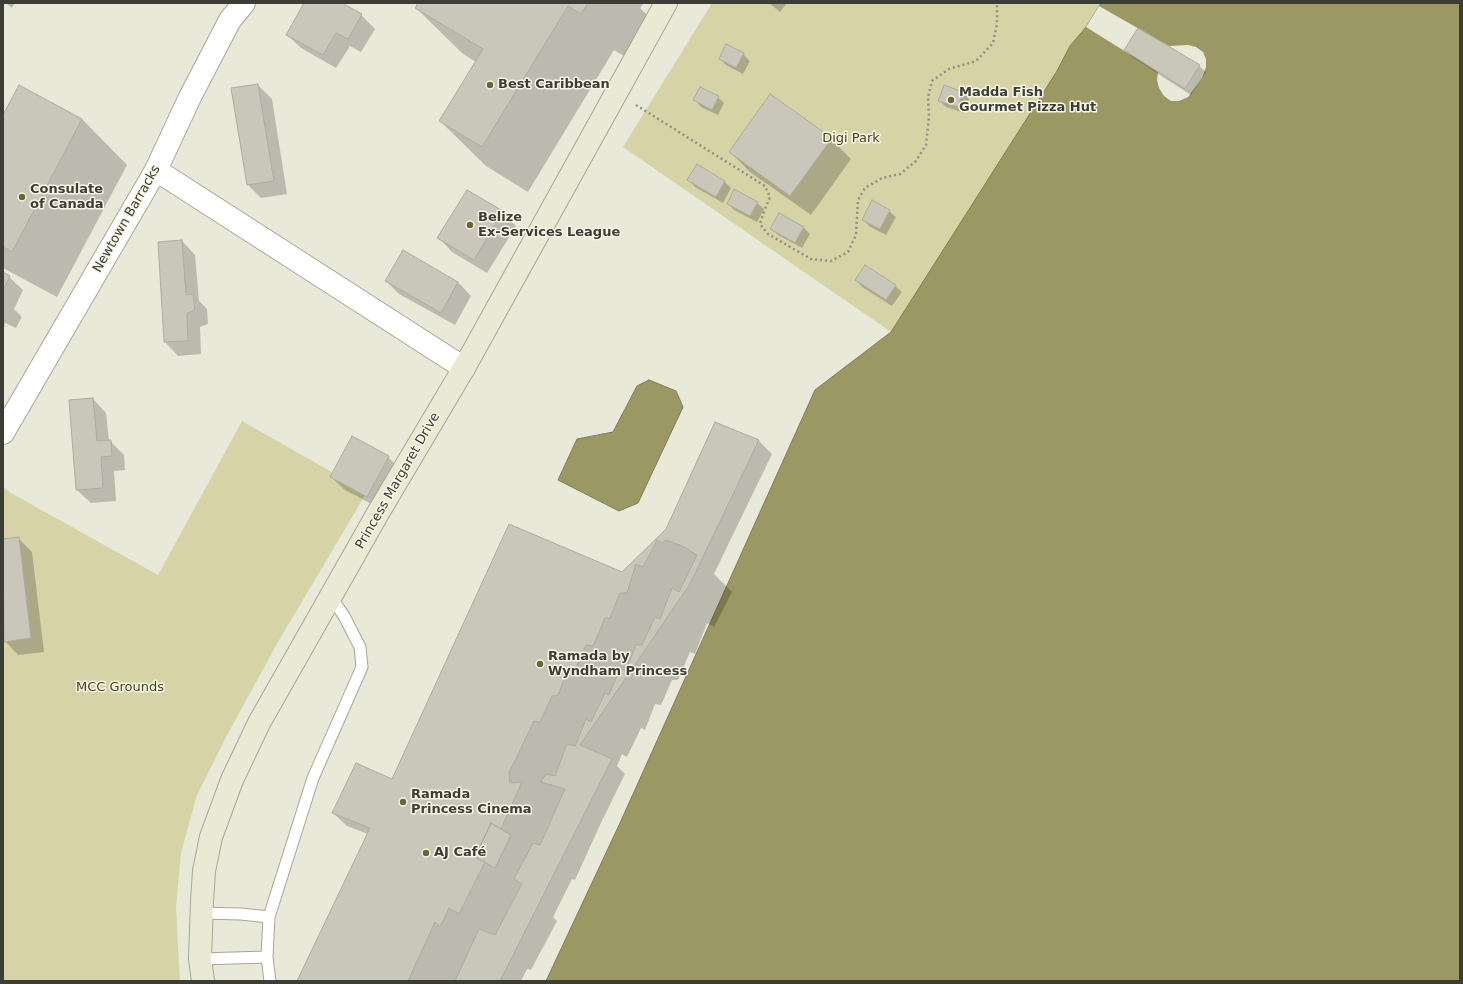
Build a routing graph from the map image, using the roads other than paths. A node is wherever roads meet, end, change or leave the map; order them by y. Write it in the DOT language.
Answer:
graph roads {
  1 [pos="244,3"];
  2 [pos="666,3"];
  3 [pos="156,170"];
  4 [pos="464,368"];
  5 [pos="3,433"];
  6 [pos="331,597"];
  7 [pos="201,913"];
  8 [pos="269,917"];
  9 [pos="267,957"];
  10 [pos="200,959"];
  11 [pos="203,981"];
  12 [pos="270,981"];
  1 -- 3 [label="street, Newtown Barracks"];
  2 -- 4 [label="main road, Princess Margaret Drive"];
  3 -- 4 [label="street"];
  3 -- 5 [label="street, Newtown Barracks"];
  4 -- 6 [label="main road, Princess Margaret Drive"];
  6 -- 7 [label="main road, Princess Margaret Drive"];
  6 -- 8 [label="lane"];
  7 -- 8 [label="lane"];
  7 -- 10 [label="main road, Princess Margaret Drive"];
  8 -- 9 [label="lane"];
  9 -- 10 [label="lane"];
  9 -- 12 [label="lane"];
  10 -- 11 [label="main road, Princess Margaret Drive"];
}
